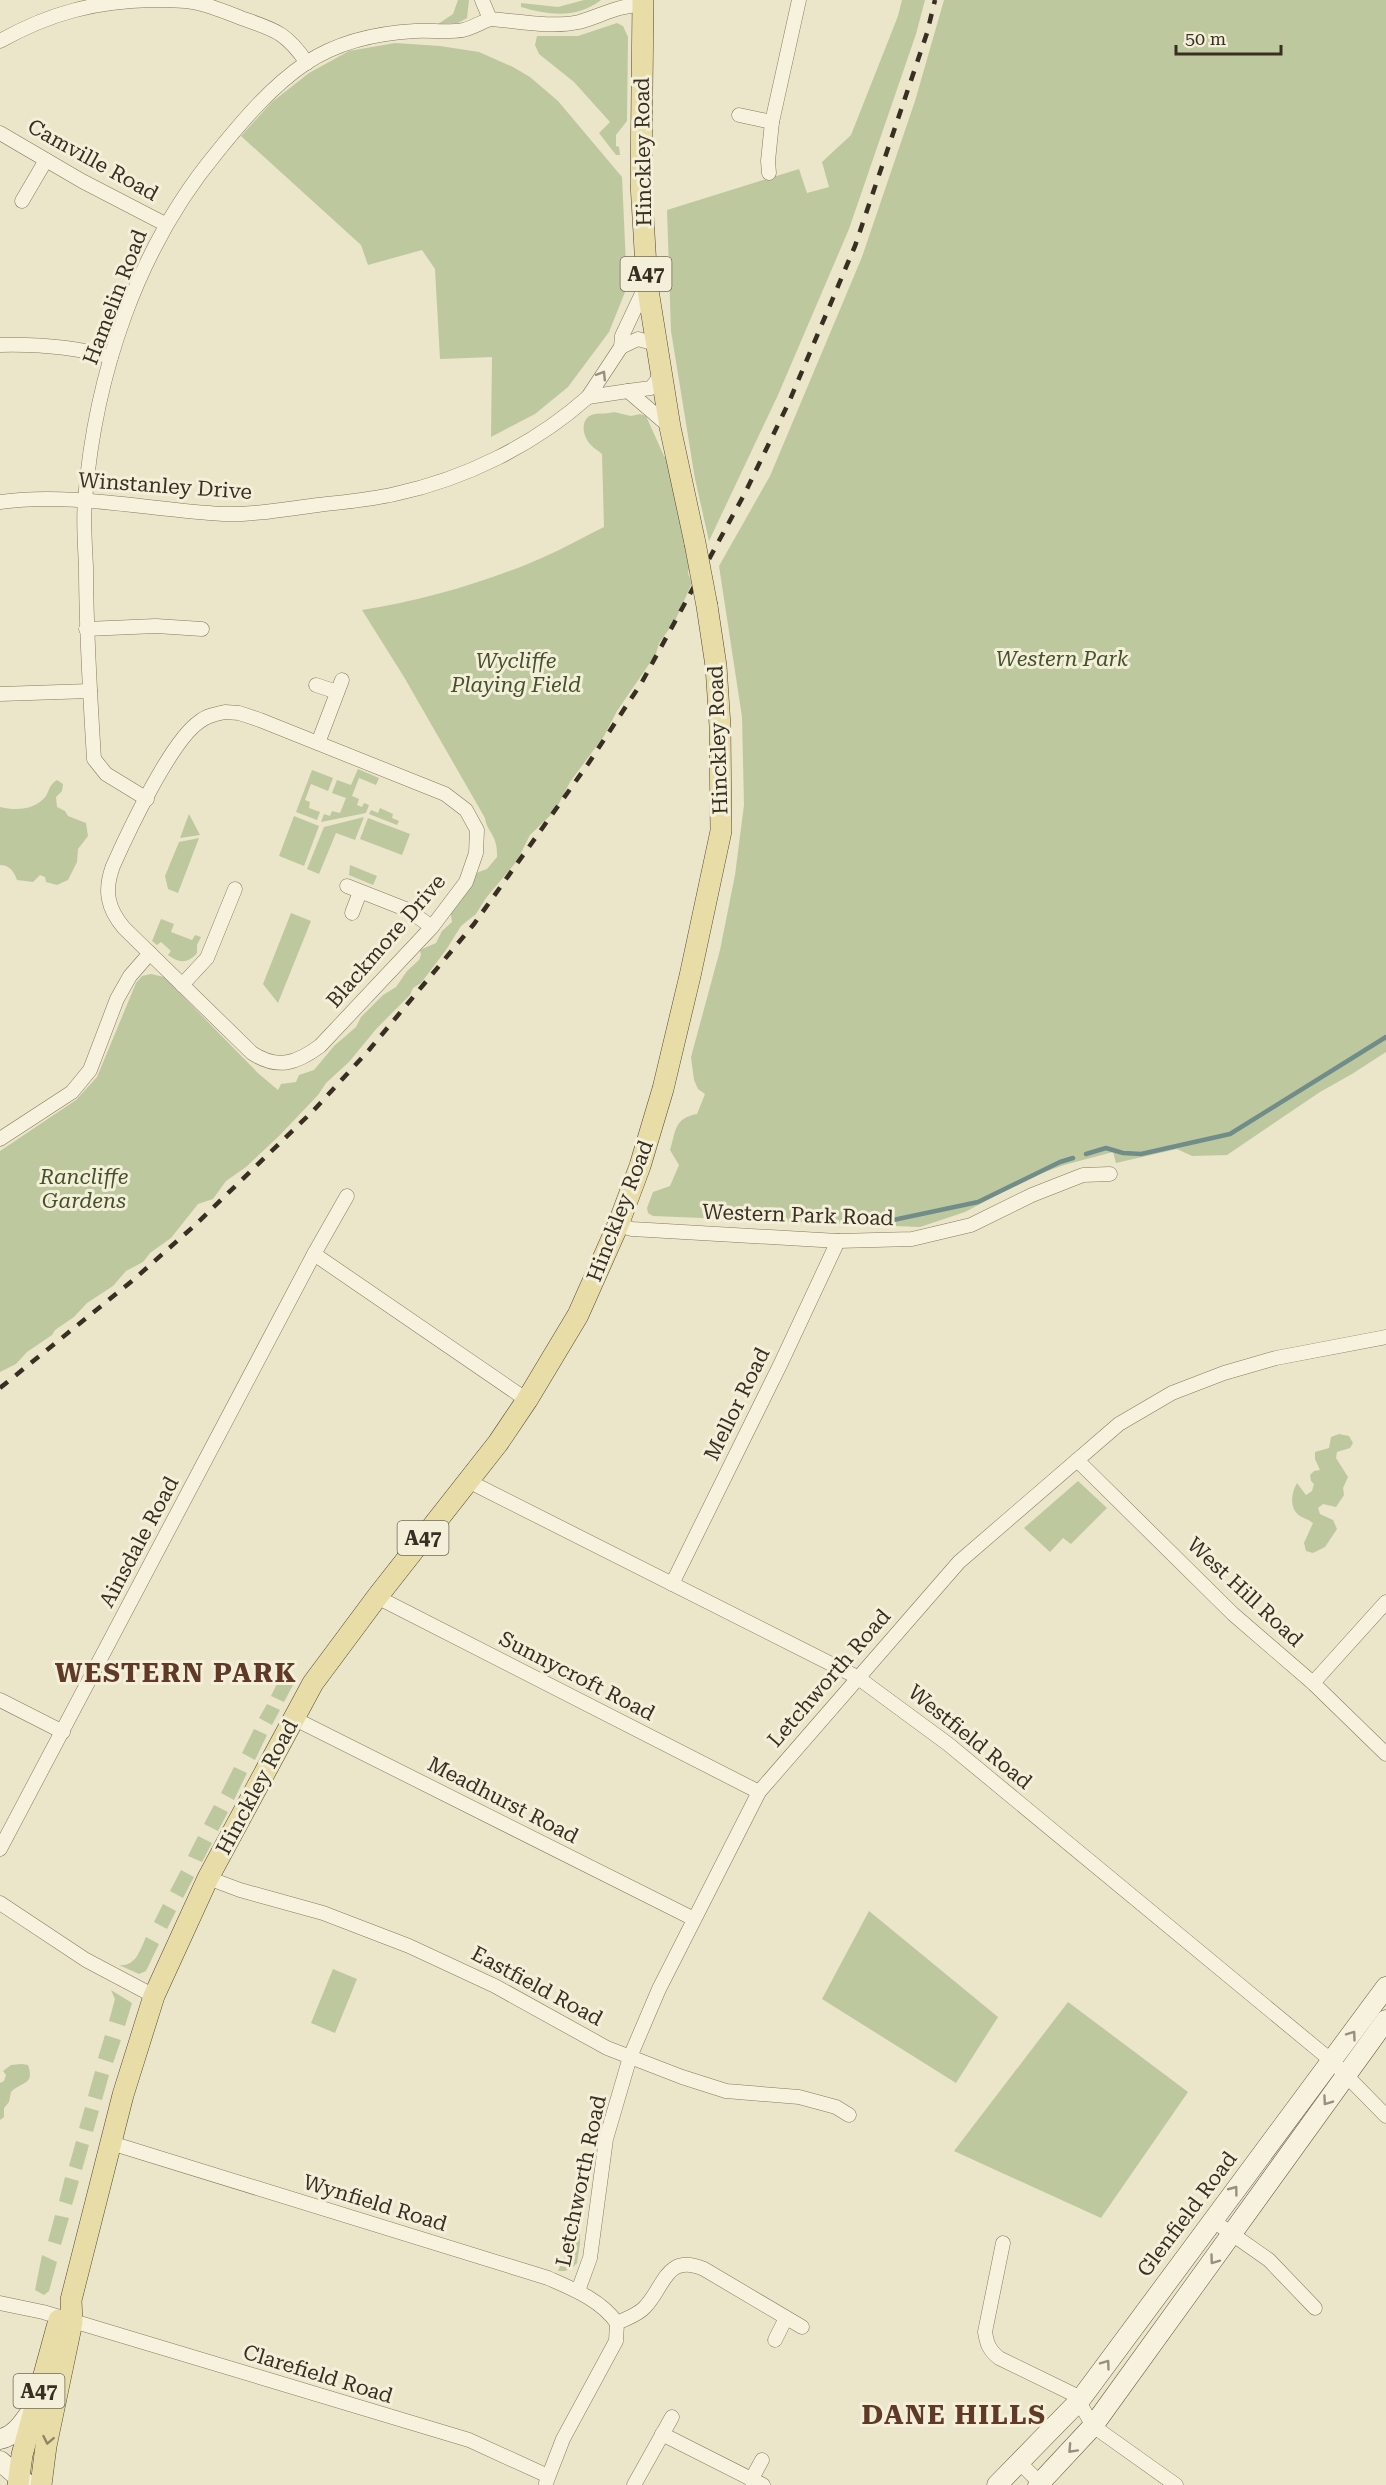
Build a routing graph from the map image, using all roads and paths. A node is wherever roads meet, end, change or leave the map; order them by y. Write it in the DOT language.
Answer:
graph roads {
  1 [pos="482,0"];
  2 [pos="799,0"];
  3 [pos="642,3"];
  4 [pos="490,19"];
  5 [pos="0,41"];
  6 [pos="307,63"];
  7 [pos="739,115"];
  8 [pos="772,122"];
  9 [pos="0,132"];
  10 [pos="46,160"];
  11 [pos="769,173"];
  12 [pos="22,201"];
  13 [pos="165,224"];
  14 [pos="647,284"];
  15 [pos="656,344"];
  16 [pos="0,345"];
  17 [pos="621,347"];
  18 [pos="111,357"];
  19 [pos="661,375"];
  20 [pos="628,391"];
  21 [pos="588,397"];
  22 [pos="670,427"];
  23 [pos="85,501"];
  24 [pos="0,502"];
  25 [pos="86,629"];
  26 [pos="202,629"];
  27 [pos="316,685"];
  28 [pos="90,691"];
  29 [pos="0,694"];
  30 [pos="318,743"];
  31 [pos="147,799"];
  32 [pos="235,890"];
  33 [pos="352,913"];
  34 [pos="432,927"];
  35 [pos="150,953"];
  36 [pos="182,985"];
  37 [pos="0,1139"];
  38 [pos="1110,1174"];
  39 [pos="347,1196"];
  40 [pos="618,1225"];
  41 [pos="838,1241"];
  42 [pos="314,1254"];
  43 [pos="1386,1337"];
  44 [pos="527,1400"];
  45 [pos="1077,1460"];
  46 [pos="468,1481"];
  47 [pos="672,1584"];
  48 [pos="376,1598"];
  49 [pos="1386,1602"];
  50 [pos="857,1677"];
  51 [pos="1313,1683"];
  52 [pos="0,1700"];
  53 [pos="293,1718"];
  54 [pos="63,1732"];
  55 [pos="1386,1754"];
  56 [pos="759,1792"];
  57 [pos="0,1850"];
  58 [pos="208,1878"];
  59 [pos="0,1903"];
  60 [pos="694,1919"];
  61 [pos="1386,1987"];
  62 [pos="154,1996"];
  63 [pos="1386,2020"];
  64 [pos="630,2057"];
  65 [pos="1340,2068"];
  66 [pos="849,2115"];
  67 [pos="1386,2115"];
  68 [pos="111,2143"];
  69 [pos="1212,2220"];
  70 [pos="1233,2234"];
  71 [pos="1003,2243"];
  72 [pos="578,2291"];
  73 [pos="0,2303"];
  74 [pos="1316,2308"];
  75 [pos="786,2318"];
  76 [pos="65,2320"];
  77 [pos="617,2323"];
  78 [pos="802,2327"];
  79 [pos="775,2340"];
  80 [pos="1080,2400"];
  81 [pos="36,2404"];
  82 [pos="672,2417"];
  83 [pos="1093,2426"];
  84 [pos="662,2434"];
  85 [pos="0,2439"];
  86 [pos="762,2460"];
  87 [pos="0,2461"];
  88 [pos="1019,2462"];
  89 [pos="547,2481"];
  90 [pos="21,2482"];
  91 [pos="757,2482"];
  92 [pos="1039,2484"];
  93 [pos="41,2485"];
  94 [pos="634,2485"];
  95 [pos="997,2485"];
  96 [pos="1176,2485"];
  1 -- 4 [label="street"];
  2 -- 8 [label="street"];
  3 -- 4 [label="street"];
  3 -- 14 [label="main road, Hinckley Road / A47"];
  4 -- 6 [label="street, Hamelin Road"];
  5 -- 6 [label="street"];
  6 -- 13 [label="street, Hamelin Road"];
  7 -- 8 [label="street"];
  8 -- 11 [label="street"];
  9 -- 10 [label="street, Camville Road"];
  10 -- 12 [label="street"];
  10 -- 13 [label="street, Camville Road"];
  13 -- 18 [label="street, Hamelin Road"];
  14 -- 15 [label="main road, Hinckley Road / A47"];
  14 -- 17 [label="street, Winstanley Drive"];
  15 -- 17 [label="street"];
  15 -- 19 [label="main road, Hinckley Road / A47"];
  16 -- 18 [label="street"];
  21 -- 17 [label="street, Winstanley Drive, one-way"];
  18 -- 23 [label="street, Hamelin Road"];
  19 -- 20 [label="street"];
  19 -- 22 [label="main road, Hinckley Road / A47"];
  20 -- 21 [label="street"];
  20 -- 22 [label="street"];
  21 -- 23 [label="street, Winstanley Drive"];
  22 -- 40 [label="main road, Hinckley Road / A47, bridge"];
  23 -- 24 [label="street, Winstanley Drive"];
  23 -- 25 [label="street, Hamelin Road"];
  25 -- 26 [label="street"];
  25 -- 28 [label="street, Hamelin Road"];
  27 -- 30 [label="street"];
  28 -- 29 [label="street"];
  28 -- 31 [label="street, Hamelin Road"];
  30 -- 31 [label="street, Blackmore Drive"];
  30 -- 34 [label="street, Blackmore Drive"];
  31 -- 35 [label="street, Blackmore Drive"];
  32 -- 36 [label="street"];
  33 -- 34 [label="street"];
  34 -- 36 [label="street, Blackmore Drive"];
  35 -- 36 [label="street, Blackmore Drive"];
  35 -- 37 [label="street"];
  38 -- 41 [label="street, Western Park Road"];
  39 -- 42 [label="street, Ainsdale Road"];
  40 -- 41 [label="street, Western Park Road"];
  40 -- 44 [label="main road, Hinckley Road / A47"];
  41 -- 47 [label="street, Mellor Road"];
  42 -- 44 [label="street"];
  42 -- 54 [label="street, Ainsdale Road"];
  43 -- 45 [label="street, Letchworth Road"];
  44 -- 46 [label="main road, Hinckley Road / A47"];
  45 -- 50 [label="street, Letchworth Road"];
  45 -- 51 [label="street, West Hill Road"];
  46 -- 47 [label="street, Westfield Road"];
  46 -- 48 [label="main road, Hinckley Road / A47"];
  47 -- 50 [label="street, Westfield Road"];
  48 -- 53 [label="main road, Hinckley Road / A47"];
  48 -- 56 [label="street, Sunnycroft Road"];
  49 -- 51 [label="street"];
  50 -- 56 [label="street, Letchworth Road"];
  50 -- 65 [label="street, Westfield Road"];
  51 -- 55 [label="street, West Hill Road"];
  52 -- 54 [label="street"];
  53 -- 58 [label="main road, Hinckley Road / A47"];
  53 -- 60 [label="street, Meadhurst Road"];
  54 -- 57 [label="street, Ainsdale Road"];
  56 -- 60 [label="street, Letchworth Road"];
  58 -- 62 [label="main road, Hinckley Road / A47"];
  58 -- 64 [label="street, Eastfield Road"];
  59 -- 62 [label="street"];
  60 -- 64 [label="street, Letchworth Road"];
  65 -- 61 [label="street, Glenfield Road, one-way"];
  62 -- 68 [label="main road, Hinckley Road / A47"];
  63 -- 65 [label="street, Glenfield Road"];
  64 -- 66 [label="street, Eastfield Road"];
  64 -- 72 [label="street, Letchworth Road"];
  65 -- 67 [label="street, Westfield Road"];
  69 -- 65 [label="street, Glenfield Road, one-way"];
  65 -- 70 [label="street, Glenfield Road, one-way"];
  68 -- 72 [label="street, Wynfield Road"];
  68 -- 76 [label="main road, Hinckley Road / A47"];
  69 -- 70 [label="street"];
  80 -- 69 [label="street, Glenfield Road, one-way"];
  70 -- 74 [label="street"];
  70 -- 83 [label="street, Glenfield Road, one-way"];
  71 -- 80 [label="street"];
  72 -- 77 [label="street, Wynfield Road"];
  73 -- 76 [label="street, Clarefield Road"];
  75 -- 77 [label="street"];
  75 -- 78 [label="street"];
  75 -- 79 [label="street"];
  76 -- 81 [label="main road, Hinckley Road / A47"];
  76 -- 89 [label="street, Clarefield Road"];
  76 -- 93 [label="main road, Hinckley Road / A47, one-way"];
  77 -- 89 [label="street"];
  80 -- 83 [label="street"];
  80 -- 88 [label="street, Glenfield Road"];
  81 -- 85 [label="street"];
  81 -- 90 [label="main road, Hinckley Road / A47"];
  82 -- 84 [label="street"];
  83 -- 92 [label="street, Glenfield Road, one-way"];
  83 -- 96 [label="street"];
  84 -- 91 [label="street"];
  84 -- 94 [label="street"];
  86 -- 91 [label="street"];
  87 -- 90 [label="street"];
  88 -- 92 [label="street, Glenfield Road"];
  88 -- 95 [label="street, Glenfield Road"];
}
